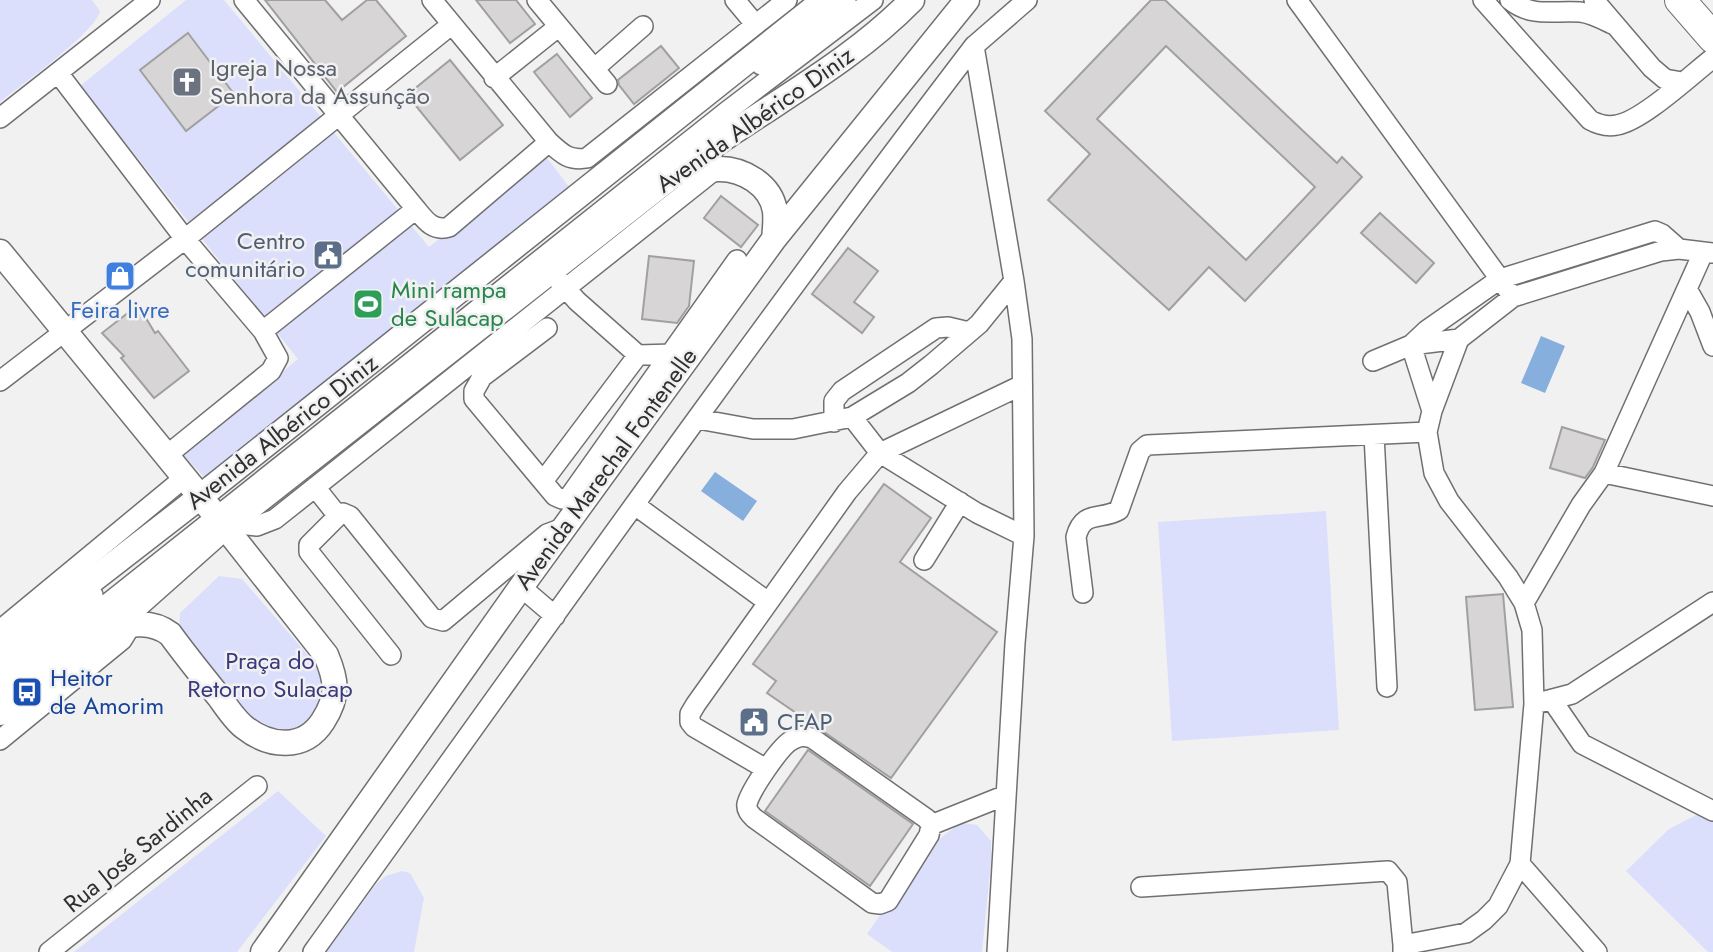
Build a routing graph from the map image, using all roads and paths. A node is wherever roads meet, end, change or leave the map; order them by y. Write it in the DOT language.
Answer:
graph roads {
  1 [pos="244,0"];
  2 [pos="432,0"];
  3 [pos="537,0"];
  4 [pos="735,0"];
  5 [pos="787,0"];
  6 [pos="824,0"];
  7 [pos="846,0"];
  8 [pos="873,0"];
  9 [pos="912,0"];
  10 [pos="967,0"];
  11 [pos="1027,0"];
  12 [pos="1297,0"];
  13 [pos="1483,0"];
  14 [pos="1510,0"];
  15 [pos="1594,0"];
  16 [pos="140,3"];
  17 [pos="1697,8"];
  18 [pos="451,24"];
  19 [pos="755,24"];
  20 [pos="643,26"];
  21 [pos="1616,26"];
  22 [pos="558,27"];
  23 [pos="1713,38"];
  24 [pos="974,46"];
  25 [pos="1713,58"];
  26 [pos="595,68"];
  27 [pos="1652,68"];
  28 [pos="58,73"];
  29 [pos="494,78"];
  30 [pos="1682,82"];
  31 [pos="607,84"];
  32 [pos="1659,100"];
  33 [pos="340,117"];
  34 [pos="0,118"];
  35 [pos="550,142"];
  36 [pos="716,169"];
  37 [pos="671,177"];
  38 [pos="770,195"];
  39 [pos="809,198"];
  40 [pos="416,209"];
  41 [pos="185,239"];
  42 [pos="775,239"];
  43 [pos="1679,249"];
  44 [pos="0,252"];
  45 [pos="1708,253"];
  46 [pos="737,260"];
  47 [pos="1500,279"];
  48 [pos="559,280"];
  49 [pos="1014,281"];
  50 [pos="1687,289"];
  51 [pos="1513,297"];
  52 [pos="547,328"];
  53 [pos="263,331"];
  54 [pos="970,332"];
  55 [pos="65,333"];
  56 [pos="1459,339"];
  57 [pos="1411,345"];
  58 [pos="1713,346"];
  59 [pos="673,354"];
  60 [pos="638,355"];
  61 [pos="1373,361"];
  62 [pos="0,381"];
  63 [pos="1022,384"];
  64 [pos="1432,411"];
  65 [pos="698,419"];
  66 [pos="843,420"];
  67 [pos="1427,432"];
  68 [pos="1374,435"];
  69 [pos="880,453"];
  70 [pos="166,456"];
  71 [pos="1604,472"];
  72 [pos="544,480"];
  73 [pos="315,487"];
  74 [pos="1713,496"];
  75 [pos="960,502"];
  76 [pos="635,505"];
  77 [pos="211,508"];
  78 [pos="338,516"];
  79 [pos="564,528"];
  80 [pos="1024,536"];
  81 [pos="924,560"];
  82 [pos="521,587"];
  83 [pos="1083,593"];
  84 [pos="768,602"];
  85 [pos="1713,602"];
  86 [pos="1524,603"];
  87 [pos="555,615"];
  88 [pos="126,620"];
  89 [pos="0,630"];
  90 [pos="0,652"];
  91 [pos="391,655"];
  92 [pos="0,669"];
  93 [pos="1387,687"];
  94 [pos="0,689"];
  95 [pos="1543,702"];
  96 [pos="0,713"];
  97 [pos="0,740"];
  98 [pos="766,769"];
  99 [pos="257,786"];
  100 [pos="1006,795"];
  101 [pos="1713,811"];
  102 [pos="931,825"];
  103 [pos="1520,864"];
  104 [pos="1141,887"];
  105 [pos="1403,948"];
  106 [pos="49,952"];
  107 [pos="263,952"];
  108 [pos="313,952"];
  109 [pos="997,952"];
  110 [pos="1597,952"];
  1 -- 33 [label="street"];
  2 -- 18 [label="street"];
  3 -- 22 [label="street"];
  4 -- 19 [label="street"];
  5 -- 19 [label="street"];
  6 -- 77 [label="main road, Avenida Albérico Diniz"];
  7 -- 77 [label="street"];
  8 -- 77 [label="street"];
  9 -- 37 [label="main road, Avenida Albérico Diniz"];
  10 -- 39 [label="main road, Avenida Marechal Fontenelle"];
  11 -- 24 [label="street"];
  12 -- 47 [label="street"];
  13 -- 32 [label="street"];
  14 -- 21 [label="street"];
  15 -- 21 [label="street"];
  16 -- 28 [label="street"];
  17 -- 23 [label="highway"];
  18 -- 29 [label="street"];
  18 -- 33 [label="street"];
  19 -- 35 [label="street"];
  20 -- 26 [label="street"];
  21 -- 27 [label="street"];
  22 -- 26 [label="street"];
  22 -- 29 [label="street"];
  24 -- 49 [label="street"];
  24 -- 65 [label="street"];
  25 -- 30 [label="street"];
  26 -- 31 [label="street"];
  27 -- 30 [label="street"];
  27 -- 32 [label="street"];
  28 -- 34 [label="street"];
  28 -- 41 [label="street"];
  29 -- 35 [label="street"];
  30 -- 32 [label="street"];
  33 -- 40 [label="street"];
  33 -- 41 [label="street"];
  35 -- 40 [label="street"];
  36 -- 37 [label="main road"];
  36 -- 38 [label="main road"];
  36 -- 48 [label="street"];
  37 -- 48 [label="main road, Avenida Albérico Diniz"];
  38 -- 39 [label="main road"];
  38 -- 42 [label="main road"];
  39 -- 42 [label="main road, Avenida Marechal Fontenelle"];
  40 -- 53 [label="street"];
  41 -- 53 [label="street"];
  41 -- 55 [label="street"];
  42 -- 79 [label="main road, Avenida Marechal Fontenelle"];
  43 -- 45 [label="street"];
  43 -- 47 [label="street"];
  43 -- 51 [label="street"];
  44 -- 55 [label="main road"];
  45 -- 50 [label="street"];
  46 -- 59 [label="street"];
  47 -- 51 [label="street"];
  47 -- 57 [label="street"];
  48 -- 60 [label="street"];
  48 -- 73 [label="street"];
  48 -- 77 [label="main road, Avenida Albérico Diniz"];
  49 -- 54 [label="street"];
  49 -- 63 [label="street"];
  50 -- 58 [label="street"];
  50 -- 71 [label="street"];
  51 -- 56 [label="street"];
  52 -- 72 [label="street"];
  53 -- 70 [label="street"];
  54 -- 66 [label="street"];
  54 -- 66 [label="street"];
  55 -- 62 [label="street"];
  55 -- 70 [label="main road"];
  56 -- 57 [label="street"];
  56 -- 64 [label="street"];
  57 -- 61 [label="street"];
  57 -- 64 [label="street"];
  59 -- 60 [label="street"];
  59 -- 72 [label="street"];
  60 -- 72 [label="street"];
  63 -- 69 [label="street"];
  63 -- 80 [label="street"];
  64 -- 67 [label="street"];
  65 -- 66 [label="street"];
  65 -- 76 [label="street"];
  66 -- 69 [label="street"];
  67 -- 68 [label="street"];
  67 -- 86 [label="street"];
  68 -- 83 [label="street"];
  68 -- 93 [label="street"];
  69 -- 75 [label="street"];
  69 -- 84 [label="street"];
  70 -- 77 [label="main road"];
  71 -- 74 [label="street"];
  71 -- 86 [label="street"];
  73 -- 77 [label="street"];
  73 -- 78 [label="street"];
  75 -- 80 [label="street"];
  75 -- 81 [label="street"];
  76 -- 84 [label="street"];
  76 -- 87 [label="street"];
  77 -- 88 [label="main road, Avenida Albérico Diniz"];
  77 -- 88 [label="main road"];
  77 -- 89 [label="street, Avenida Albérico Diniz"];
  77 -- 90 [label="main road, Avenida Albérico Diniz"];
  77 -- 92 [label="street"];
  77 -- 94 [label="street"];
  78 -- 79 [label="street"];
  78 -- 91 [label="street"];
  79 -- 82 [label="main road, Avenida Marechal Fontenelle"];
  80 -- 100 [label="street"];
  82 -- 87 [label="street"];
  82 -- 107 [label="main road, Avenida Marechal Fontenelle"];
  84 -- 98 [label="street"];
  85 -- 95 [label="street"];
  86 -- 95 [label="street"];
  87 -- 108 [label="street"];
  88 -- 96 [label="main road, Avenida Albérico Diniz"];
  88 -- 97 [label="street, Avenida Albérico Diniz"];
  95 -- 101 [label="street"];
  95 -- 103 [label="street"];
  98 -- 102 [label="street"];
  98 -- 102 [label="street"];
  99 -- 106 [label="street, Rua José Sardinha"];
  100 -- 102 [label="street"];
  100 -- 109 [label="street"];
  103 -- 105 [label="street"];
  103 -- 110 [label="street"];
  104 -- 105 [label="street"];
}
